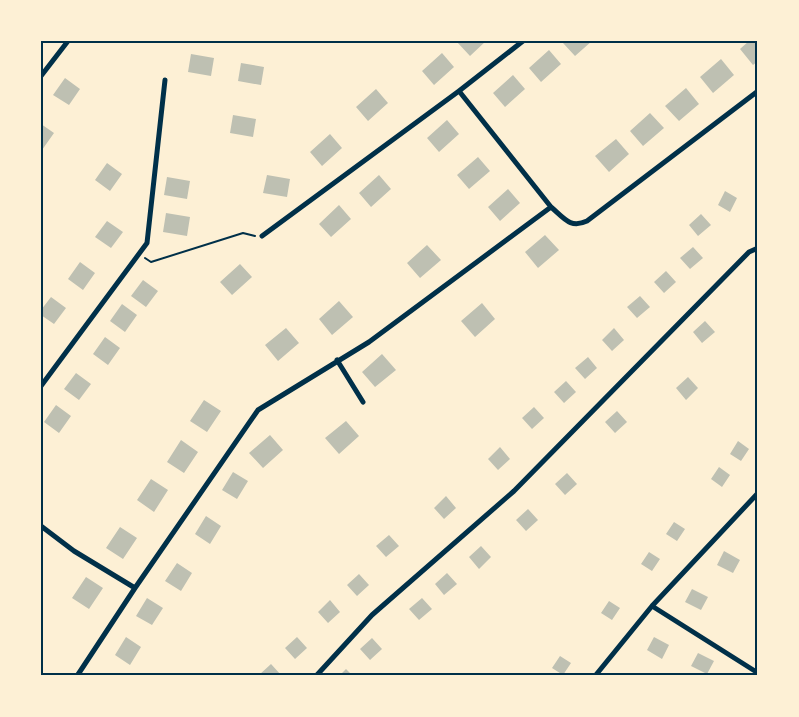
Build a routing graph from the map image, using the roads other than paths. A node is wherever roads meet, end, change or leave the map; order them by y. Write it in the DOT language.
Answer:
graph roads {
  1 [pos="68,41"];
  2 [pos="523,41"];
  3 [pos="41,76"];
  4 [pos="165,80"];
  5 [pos="459,91"];
  6 [pos="758,91"];
  7 [pos="551,207"];
  8 [pos="262,236"];
  9 [pos="758,248"];
  10 [pos="337,360"];
  11 [pos="41,386"];
  12 [pos="363,402"];
  13 [pos="758,493"];
  14 [pos="41,526"];
  15 [pos="135,588"];
  16 [pos="652,606"];
  17 [pos="758,673"];
  18 [pos="77,676"];
  19 [pos="316,676"];
  20 [pos="595,676"];
  1 -- 3 [label="street"];
  2 -- 5 [label="street"];
  4 -- 11 [label="street"];
  5 -- 7 [label="street"];
  5 -- 8 [label="street"];
  6 -- 7 [label="street"];
  7 -- 10 [label="street"];
  9 -- 19 [label="street"];
  10 -- 12 [label="street"];
  10 -- 15 [label="street"];
  13 -- 16 [label="street"];
  14 -- 15 [label="street"];
  15 -- 18 [label="street"];
  16 -- 17 [label="street"];
  16 -- 20 [label="street"];
}
